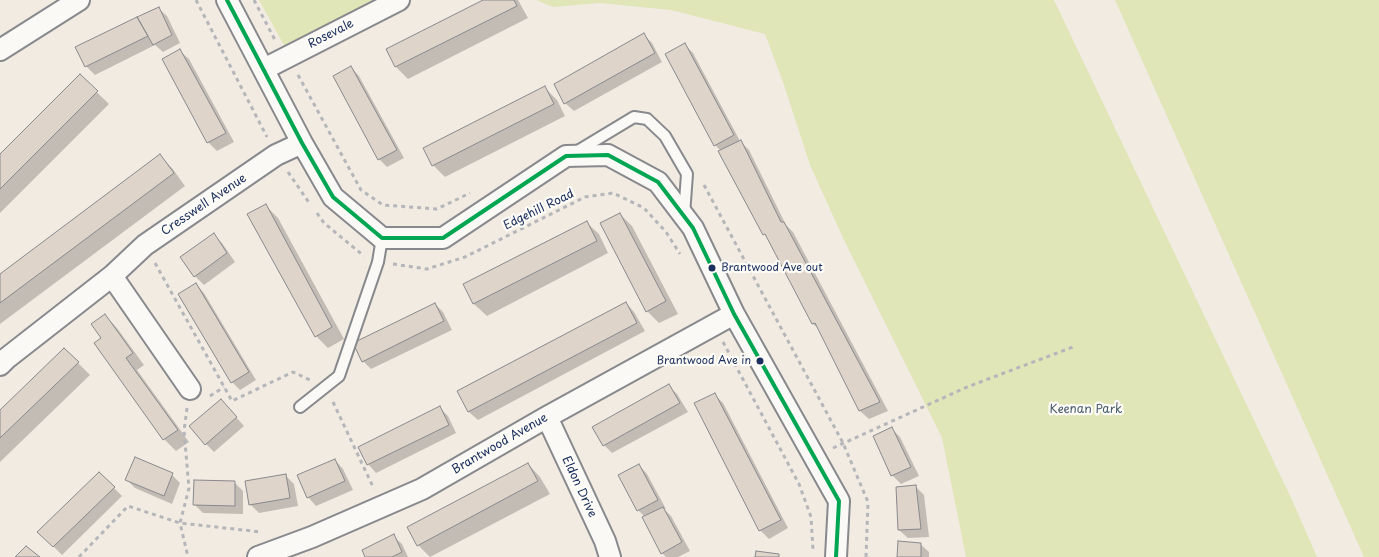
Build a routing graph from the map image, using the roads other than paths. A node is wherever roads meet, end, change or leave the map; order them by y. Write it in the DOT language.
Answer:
graph roads {
  1 [pos="79,0"];
  2 [pos="227,0"];
  3 [pos="399,0"];
  4 [pos="0,50"];
  5 [pos="264,69"];
  6 [pos="302,143"];
  7 [pos="568,156"];
  8 [pos="684,216"];
  9 [pos="382,238"];
  10 [pos="112,276"];
  11 [pos="734,314"];
  12 [pos="0,365"];
  13 [pos="190,389"];
  14 [pos="300,407"];
  15 [pos="547,417"];
  16 [pos="258,557"];
  17 [pos="610,557"];
  18 [pos="836,557"];
  1 -- 4 [label="street"];
  2 -- 5 [label="street"];
  3 -- 5 [label="street, Rosevale"];
  5 -- 6 [label="street"];
  6 -- 9 [label="street"];
  6 -- 10 [label="street, Cresswell Avenue"];
  7 -- 8 [label="street"];
  7 -- 8 [label="lane"];
  7 -- 9 [label="street"];
  8 -- 11 [label="street"];
  9 -- 14 [label="lane"];
  10 -- 12 [label="street, Cresswell Avenue"];
  10 -- 13 [label="street"];
  11 -- 15 [label="street, Brantwood Avenue"];
  11 -- 18 [label="street"];
  15 -- 16 [label="street, Brantwood Avenue"];
  15 -- 17 [label="street, Eldon Drive"];
}
